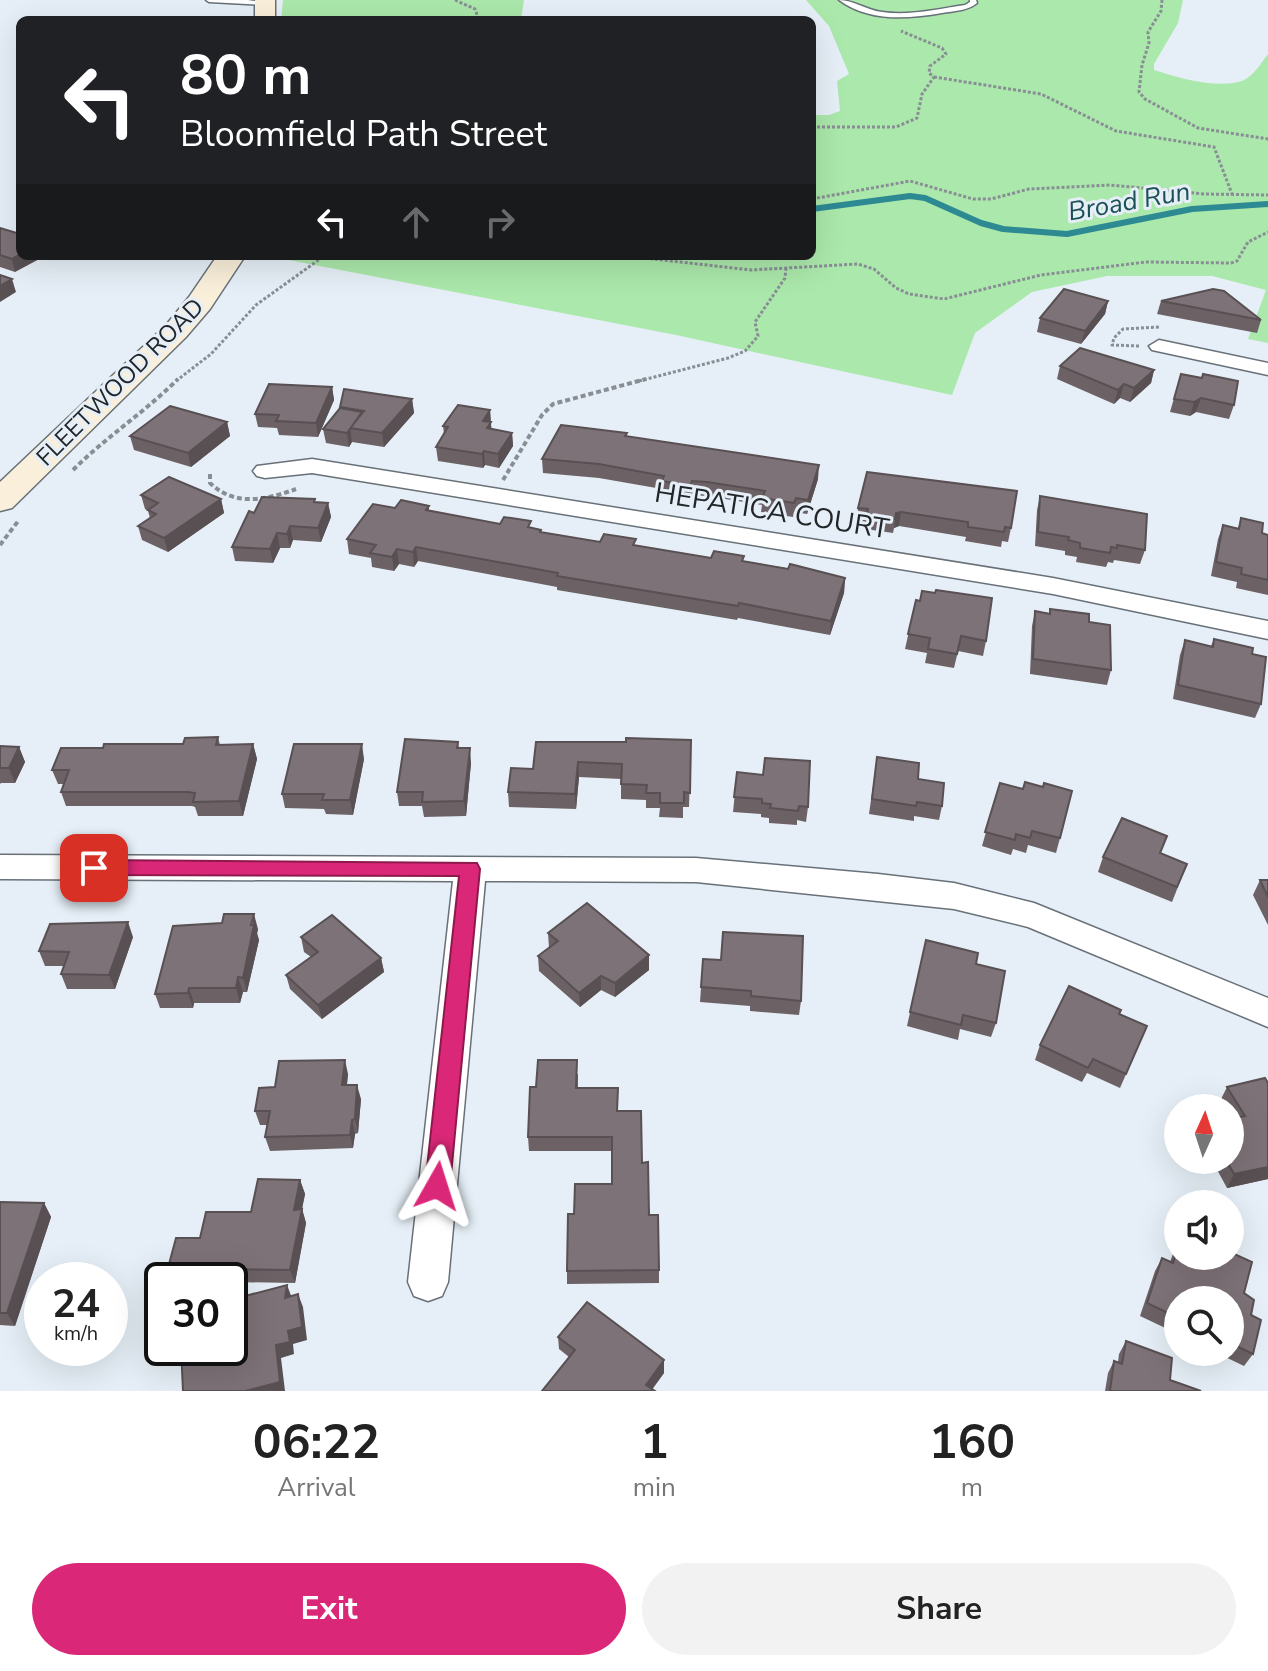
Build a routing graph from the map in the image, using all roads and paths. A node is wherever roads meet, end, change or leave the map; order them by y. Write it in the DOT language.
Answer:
graph roads {
  1 [pos="209,0"];
  2 [pos="455,0"];
  3 [pos="842,0"];
  4 [pos="973,0"];
  5 [pos="1162,0"];
  6 [pos="265,8"];
  7 [pos="478,16"];
  8 [pos="880,17"];
  9 [pos="934,77"];
  10 [pos="816,127"];
  11 [pos="1268,139"];
  12 [pos="1233,195"];
  13 [pos="1268,195"];
  14 [pos="816,198"];
  15 [pos="1268,232"];
  16 [pos="228,260"];
  17 [pos="318,260"];
  18 [pos="663,260"];
  19 [pos="786,268"];
  20 [pos="1159,346"];
  21 [pos="1268,369"];
  22 [pos="265,471"];
  23 [pos="69,474"];
  24 [pos="494,496"];
  25 [pos="12,508"];
  26 [pos="0,545"];
  27 [pos="1268,630"];
  28 [pos="0,867"];
  29 [pos="470,869"];
  30 [pos="1268,1013"];
  31 [pos="428,1282"];
  1 -- 6 [label="lane"];
  2 -- 7 [label="path"];
  3 -- 8 [label="lane"];
  4 -- 8 [label="lane"];
  5 -- 11 [label="path"];
  8 -- 9 [label="path"];
  9 -- 10 [label="path"];
  9 -- 12 [label="path"];
  12 -- 13 [label="path"];
  12 -- 14 [label="path"];
  15 -- 19 [label="path"];
  16 -- 25 [label="main road, FLEETWOOD ROAD"];
  17 -- 23 [label="path"];
  18 -- 19 [label="path"];
  19 -- 24 [label="path"];
  20 -- 21 [label="street"];
  22 -- 24 [label="street, HEPATICA COURT"];
  24 -- 27 [label="street, HEPATICA COURT"];
  25 -- 26 [label="path"];
  28 -- 29 [label="street"];
  29 -- 30 [label="street"];
  29 -- 31 [label="street"];
}
